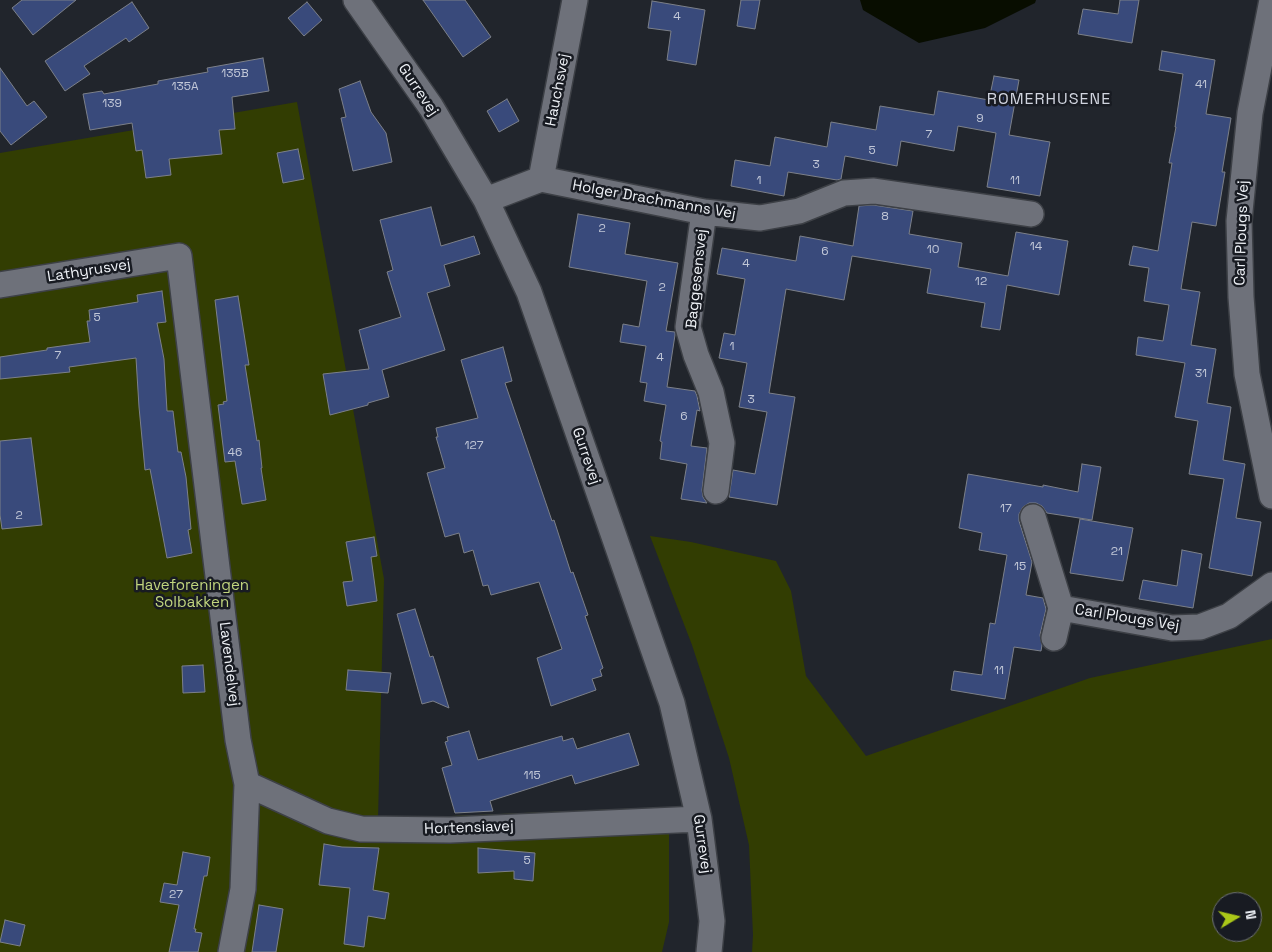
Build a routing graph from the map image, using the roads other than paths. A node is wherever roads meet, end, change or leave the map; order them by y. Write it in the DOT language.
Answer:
graph roads {
  1 [pos="356,0"];
  2 [pos="575,0"];
  3 [pos="1272,0"];
  4 [pos="541,179"];
  5 [pos="486,200"];
  6 [pos="704,212"];
  7 [pos="1031,214"];
  8 [pos="179,256"];
  9 [pos="0,285"];
  10 [pos="1268,466"];
  11 [pos="716,491"];
  12 [pos="1272,496"];
  13 [pos="1033,517"];
  14 [pos="1272,586"];
  15 [pos="1061,608"];
  16 [pos="1054,638"];
  17 [pos="248,784"];
  18 [pos="699,819"];
  19 [pos="231,952"];
  20 [pos="709,952"];
  1 -- 5 [label="street, Gurrevej"];
  2 -- 4 [label="street, Hauchsvej"];
  3 -- 10 [label="street, Carl Plougs Vej"];
  4 -- 5 [label="street"];
  4 -- 6 [label="street, Holger Drachmanns Vej"];
  5 -- 18 [label="street, Gurrevej"];
  6 -- 7 [label="street, Holger Drachmanns Vej"];
  6 -- 11 [label="street, Baggesensvej"];
  8 -- 9 [label="street, Lathyrusvej"];
  8 -- 17 [label="street, Lavendelvej"];
  10 -- 12 [label="street, Carl Plougs Vej"];
  13 -- 15 [label="street, Carl Plougs Vej"];
  14 -- 15 [label="street, Carl Plougs Vej"];
  15 -- 16 [label="street, Carl Plougs Vej"];
  17 -- 18 [label="street, Hortensiavej"];
  17 -- 19 [label="street, Lavendelvej"];
  18 -- 20 [label="street, Gurrevej"];
}
